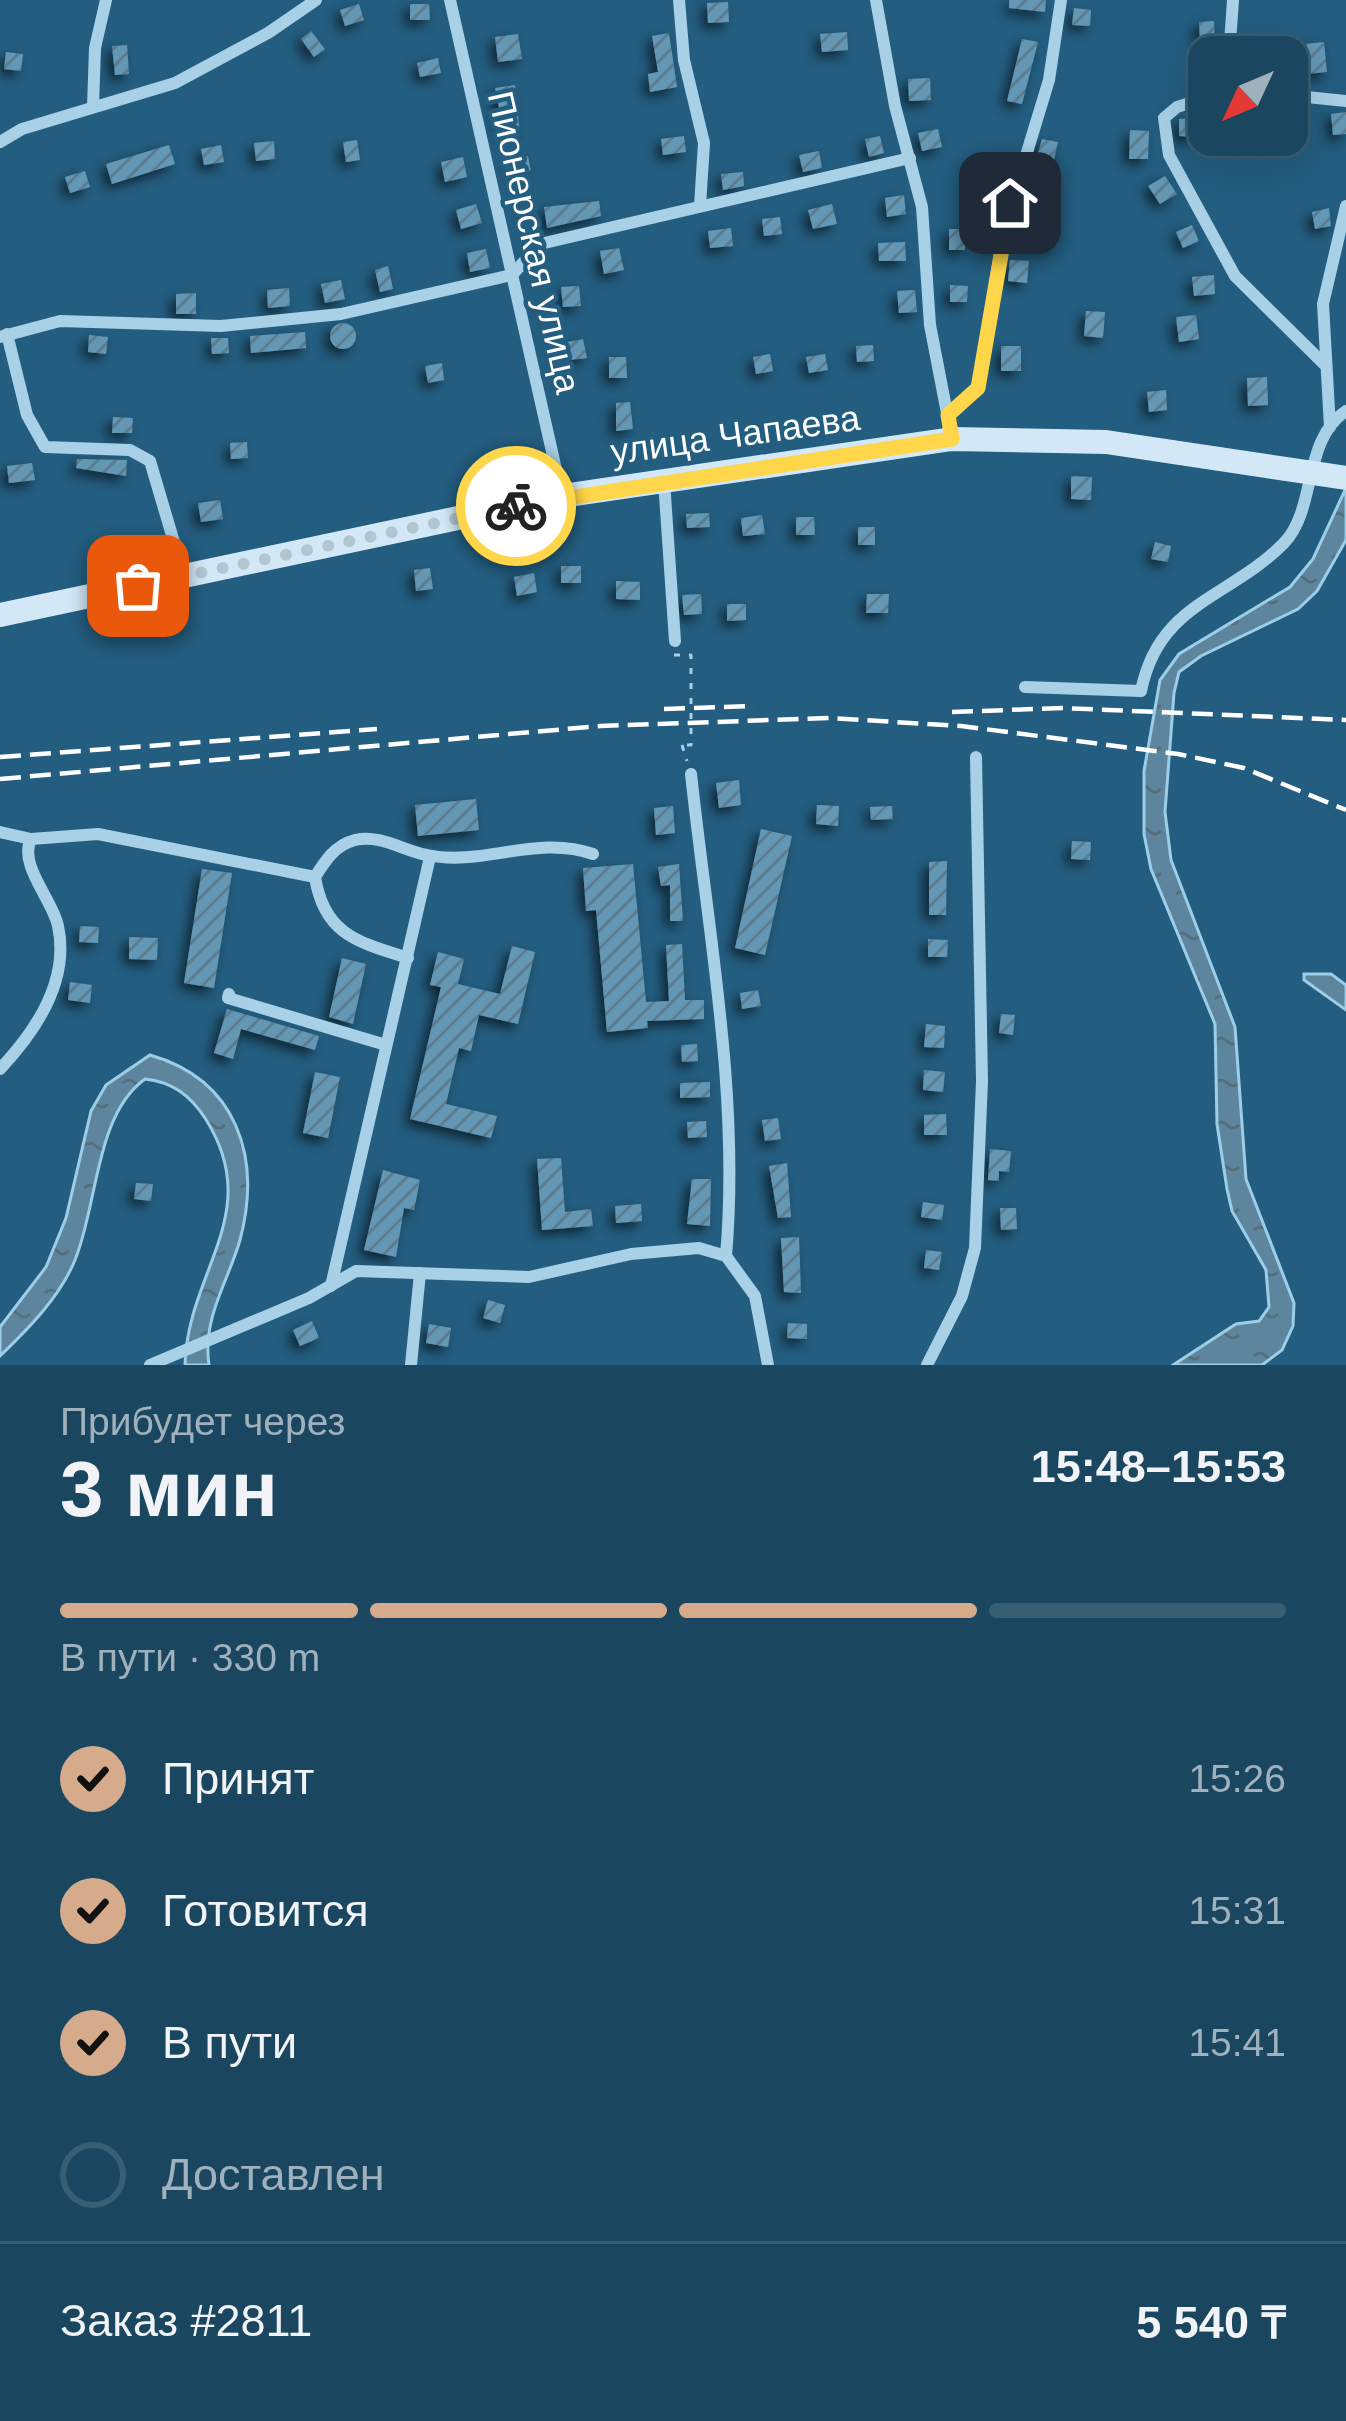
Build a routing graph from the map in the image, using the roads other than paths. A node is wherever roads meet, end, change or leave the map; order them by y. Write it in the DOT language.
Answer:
graph roads {
  1 [pos="106,0"];
  2 [pos="316,0"];
  3 [pos="450,0"];
  4 [pos="679,0"];
  5 [pos="876,0"];
  6 [pos="1061,0"];
  7 [pos="1233,0"];
  8 [pos="1230,36"];
  9 [pos="1308,97"];
  10 [pos="1346,101"];
  11 [pos="1188,103"];
  12 [pos="93,107"];
  13 [pos="0,142"];
  14 [pos="910,158"];
  15 [pos="700,206"];
  16 [pos="1346,206"];
  17 [pos="512,275"];
  18 [pos="3,335"];
  19 [pos="1324,364"];
  20 [pos="1346,412"];
  21 [pos="950,427"];
  22 [pos="1330,427"];
  23 [pos="1330,476"];
  24 [pos="664,479"];
  25 [pos="562,496"];
  26 [pos="184,577"];
  27 [pos="0,615"];
  28 [pos="674,648"];
  29 [pos="1025,687"];
  30 [pos="976,757"];
  31 [pos="691,774"];
  32 [pos="0,832"];
  33 [pos="31,839"];
  34 [pos="593,854"];
  35 [pos="430,856"];
  36 [pos="315,877"];
  37 [pos="408,958"];
  38 [pos="229,994"];
  39 [pos="386,1045"];
  40 [pos="0,1069"];
  41 [pos="726,1256"];
  42 [pos="420,1273"];
  43 [pos="331,1286"];
  44 [pos="153,1364"];
  45 [pos="411,1365"];
  46 [pos="768,1365"];
  47 [pos="927,1365"];
  1 -- 12 [label="street"];
  2 -- 12 [label="street"];
  3 -- 17 [label="street, Пионерская улица"];
  4 -- 15 [label="street"];
  5 -- 14 [label="street"];
  6 -- 21 [label="street"];
  7 -- 8 [label="street"];
  9 -- 10 [label="street"];
  11 -- 19 [label="street"];
  12 -- 13 [label="street"];
  14 -- 15 [label="street"];
  14 -- 21 [label="street"];
  15 -- 17 [label="street"];
  16 -- 19 [label="street"];
  17 -- 18 [label="street"];
  17 -- 25 [label="street, Пионерская улица"];
  18 -- 26 [label="street"];
  19 -- 22 [label="street"];
  20 -- 22 [label="street"];
  21 -- 23 [label="street, улица Чапаева"];
  21 -- 24 [label="street, улица Чапаева"];
  22 -- 23 [label="street"];
  23 -- 29 [label="street"];
  24 -- 25 [label="street, улица Чапаева"];
  24 -- 28 [label="street"];
  25 -- 26 [label="street, улица Чапаева"];
  26 -- 27 [label="street, улица Чапаева"];
  30 -- 47 [label="street"];
  31 -- 41 [label="street"];
  32 -- 33 [label="street"];
  33 -- 36 [label="street"];
  33 -- 40 [label="street"];
  34 -- 35 [label="street"];
  35 -- 36 [label="street"];
  35 -- 37 [label="street"];
  36 -- 37 [label="street"];
  37 -- 39 [label="street"];
  38 -- 39 [label="street"];
  39 -- 43 [label="street"];
  41 -- 42 [label="street"];
  41 -- 46 [label="street"];
  42 -- 43 [label="street"];
  42 -- 45 [label="street"];
  43 -- 44 [label="street"];
}
